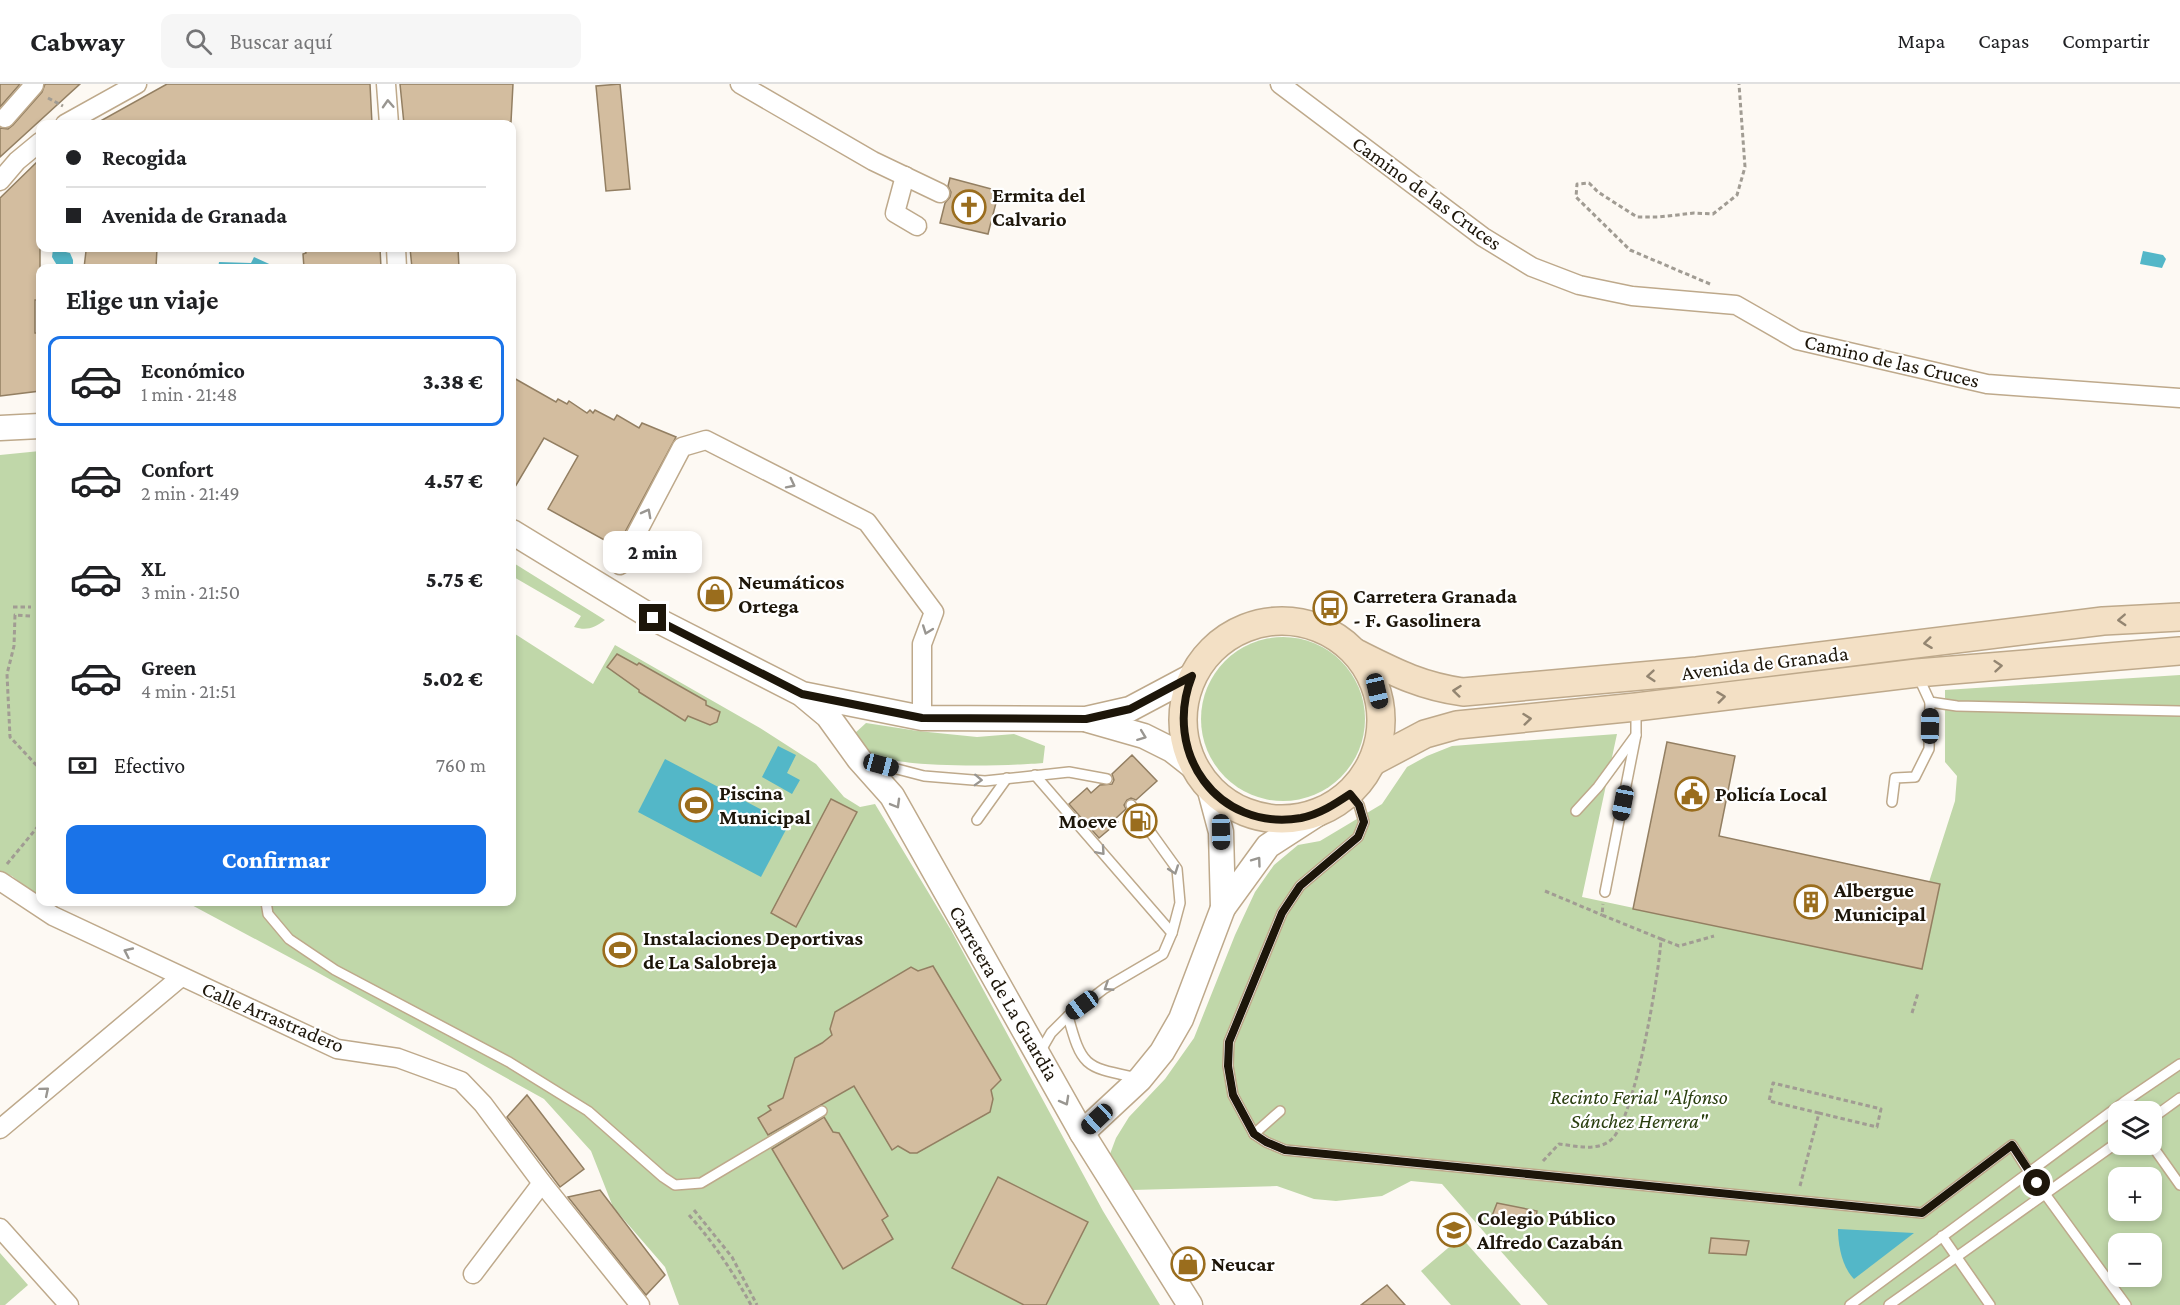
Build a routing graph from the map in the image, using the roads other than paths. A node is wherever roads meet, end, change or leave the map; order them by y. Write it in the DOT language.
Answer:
graph roads {
  1 [pos="137,84"];
  2 [pos="386,84"];
  3 [pos="740,84"];
  4 [pos="1280,84"];
  5 [pos="34,86"];
  6 [pos="5,118"];
  7 [pos="72,120"];
  8 [pos="389,120"];
  9 [pos="36,144"];
  10 [pos="905,176"];
  11 [pos="0,181"];
  12 [pos="940,192"];
  13 [pos="917,226"];
  14 [pos="2180,398"];
  15 [pos="36,426"];
  16 [pos="0,428"];
  17 [pos="516,534"];
  18 [pos="620,565"];
  19 [pos="2180,617"];
  20 [pos="2180,651"];
  21 [pos="1356,653"];
  22 [pos="1917,674"];
  23 [pos="1192,676"];
  24 [pos="802,694"];
  25 [pos="1930,702"];
  26 [pos="1636,707"];
  27 [pos="2180,711"];
  28 [pos="922,718"];
  29 [pos="1086,719"];
  30 [pos="1636,735"];
  31 [pos="859,759"];
  32 [pos="1372,762"];
  33 [pos="1035,775"];
  34 [pos="1007,778"];
  35 [pos="1202,778"];
  36 [pos="1107,779"];
  37 [pos="1350,794"];
  38 [pos="1892,802"];
  39 [pos="1131,805"];
  40 [pos="1576,811"];
  41 [pos="1319,813"];
  42 [pos="977,820"];
  43 [pos="3,873"];
  44 [pos="1605,892"];
  45 [pos="36,897"];
  46 [pos="267,906"];
  47 [pos="1223,908"];
  48 [pos="53,909"];
  49 [pos="1172,933"];
  50 [pos="181,977"];
  51 [pos="1068,1016"];
  52 [pos="1039,1054"];
  53 [pos="2180,1064"];
  54 [pos="1140,1079"];
  55 [pos="2180,1098"];
  56 [pos="2125,1101"];
  57 [pos="822,1111"];
  58 [pos="1280,1111"];
  59 [pos="2162,1111"];
  60 [pos="2108,1114"];
  61 [pos="0,1129"];
  62 [pos="1082,1133"];
  63 [pos="1254,1134"];
  64 [pos="2108,1149"];
  65 [pos="2159,1155"];
  66 [pos="2029,1172"];
  67 [pos="542,1184"];
  68 [pos="2180,1185"];
  69 [pos="2045,1194"];
  70 [pos="0,1228"];
  71 [pos="1942,1236"];
  72 [pos="1957,1257"];
  73 [pos="473,1274"];
  74 [pos="1851,1304"];
  75 [pos="69,1305"];
  76 [pos="640,1305"];
  77 [pos="1190,1305"];
  78 [pos="1889,1305"];
  79 [pos="1990,1305"];
  80 [pos="2126,1305"];
  1 -- 7 [label="street"];
  8 -- 2 [label="street, one-way"];
  3 -- 10 [label="street"];
  4 -- 14 [label="street, Camino de las Cruces"];
  5 -- 6 [label="street"];
  9 -- 11 [label="street"];
  10 -- 12 [label="street"];
  10 -- 13 [label="street"];
  15 -- 16 [label="street"];
  17 -- 24 [label="street"];
  18 -- 28 [label="street, one-way"];
  19 -- 21 [label="main road, Avenida de Granada, one-way"];
  22 -- 20 [label="main road, Avenida de Granada, one-way"];
  21 -- 23 [label="main road"];
  21 -- 32 [label="main road"];
  22 -- 25 [label="lane"];
  26 -- 22 [label="main road, Avenida de Granada, one-way"];
  23 -- 29 [label="street"];
  23 -- 35 [label="main road"];
  24 -- 28 [label="street"];
  24 -- 31 [label="street, Carretera de La Guardia"];
  25 -- 27 [label="lane"];
  25 -- 38 [label="lane"];
  26 -- 30 [label="lane"];
  32 -- 26 [label="main road, Avenida de Granada, one-way"];
  28 -- 29 [label="street"];
  29 -- 35 [label="street, one-way"];
  30 -- 40 [label="lane"];
  30 -- 44 [label="lane"];
  31 -- 34 [label="lane, one-way"];
  31 -- 52 [label="street, Carretera de La Guardia, one-way"];
  32 -- 37 [label="main road"];
  33 -- 34 [label="lane"];
  33 -- 36 [label="lane"];
  33 -- 49 [label="lane, one-way"];
  34 -- 42 [label="lane"];
  35 -- 41 [label="main road"];
  35 -- 47 [label="street"];
  37 -- 41 [label="main road"];
  37 -- 63 [label="lane"];
  39 -- 49 [label="lane, one-way"];
  47 -- 41 [label="street, one-way"];
  43 -- 45 [label="street, Calle Arrastradero"];
  46 -- 57 [label="lane"];
  47 -- 54 [label="street"];
  50 -- 48 [label="street, Calle Arrastradero, one-way"];
  49 -- 51 [label="lane, one-way"];
  61 -- 50 [label="street, one-way"];
  50 -- 67 [label="street, Calle Arrastradero"];
  51 -- 52 [label="lane"];
  51 -- 54 [label="lane"];
  52 -- 62 [label="street, Carretera de La Guardia, one-way"];
  53 -- 56 [label="lane"];
  54 -- 62 [label="street"];
  55 -- 59 [label="lane"];
  58 -- 63 [label="lane"];
  60 -- 66 [label="lane"];
  62 -- 77 [label="street, Carretera de La Guardia"];
  63 -- 66 [label="lane"];
  64 -- 69 [label="lane"];
  65 -- 68 [label="lane"];
  66 -- 69 [label="lane"];
  66 -- 71 [label="lane"];
  67 -- 73 [label="street"];
  67 -- 76 [label="street, Calle Arrastradero"];
  69 -- 72 [label="lane"];
  69 -- 80 [label="lane"];
  70 -- 75 [label="street"];
  71 -- 72 [label="lane"];
  71 -- 74 [label="lane"];
  72 -- 78 [label="lane"];
  72 -- 79 [label="lane"];
}
